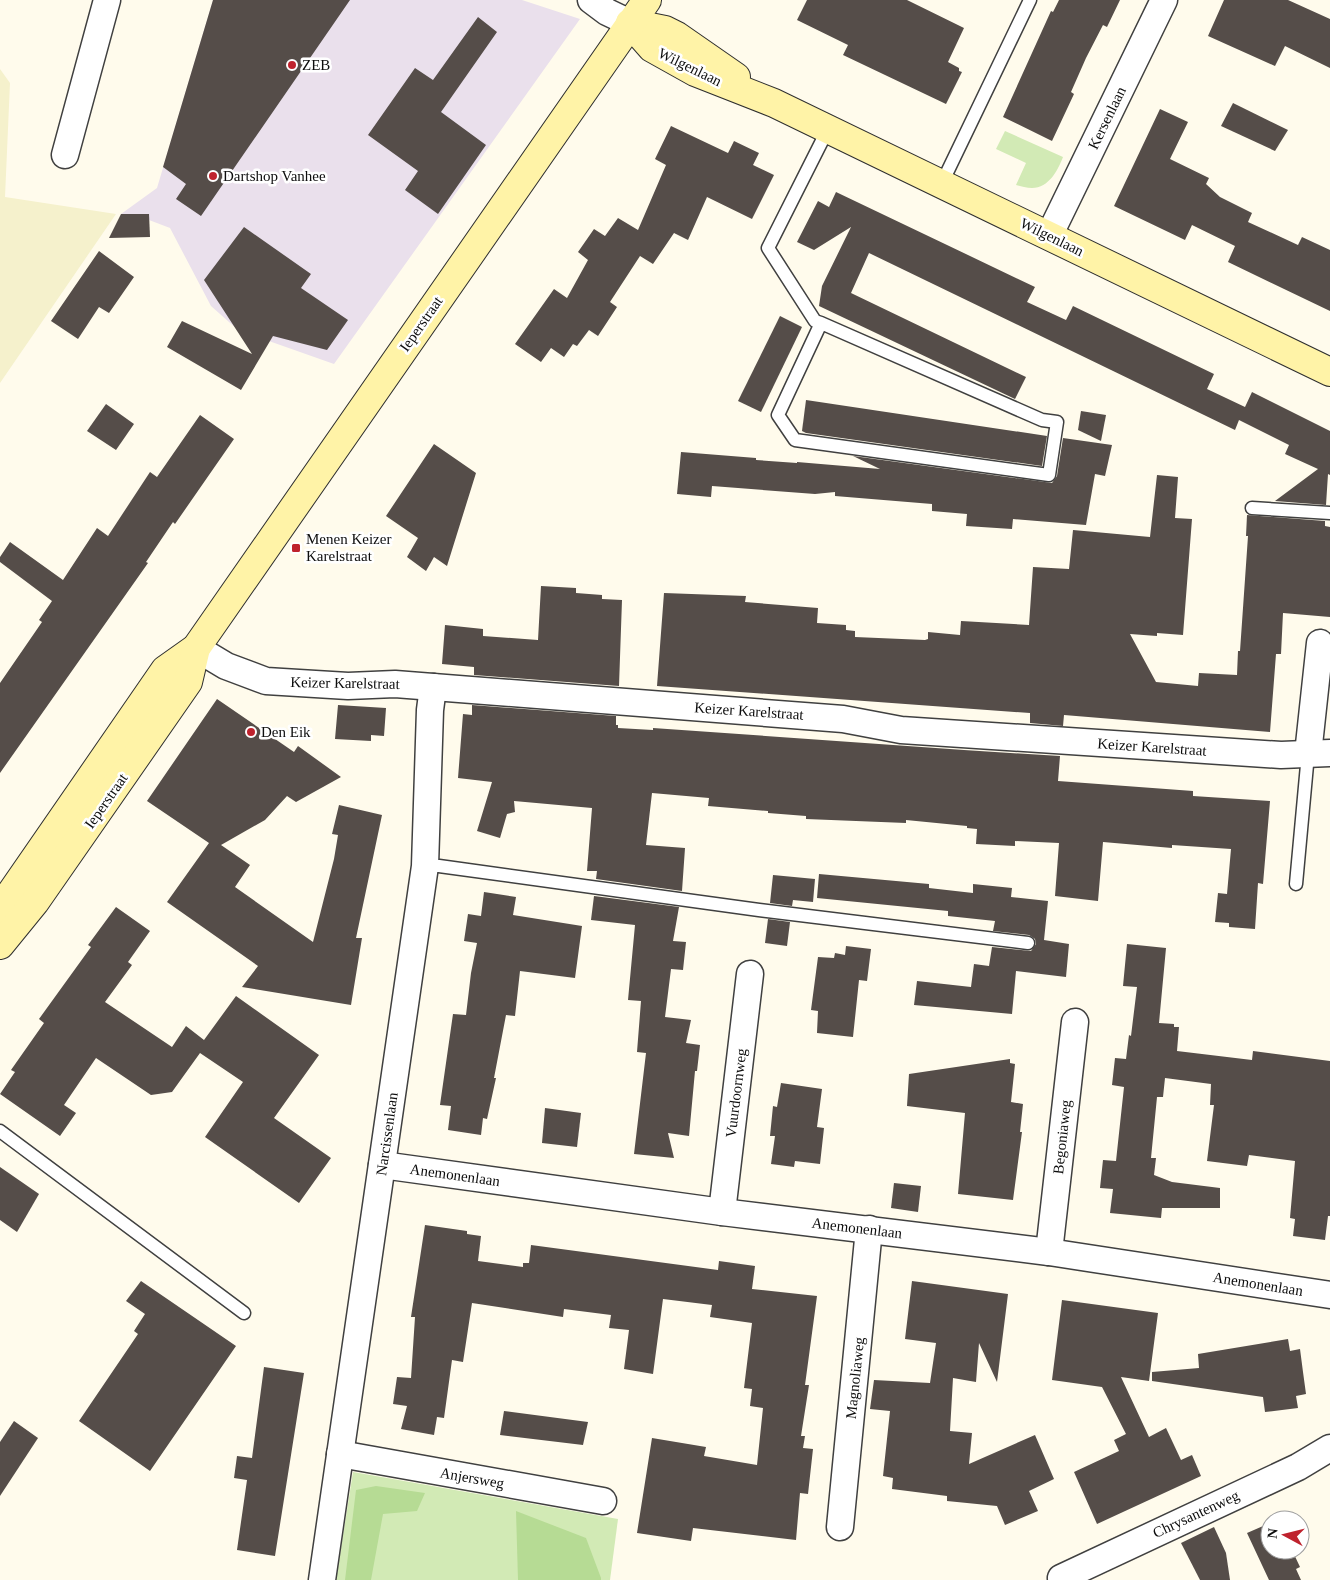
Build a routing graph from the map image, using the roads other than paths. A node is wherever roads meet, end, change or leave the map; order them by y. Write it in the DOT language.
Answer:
graph roads {
  1 [pos="107,0"];
  2 [pos="647,0"];
  3 [pos="1030,0"];
  4 [pos="1164,0"];
  5 [pos="610,12"];
  6 [pos="828,129"];
  7 [pos="65,155"];
  8 [pos="941,185"];
  9 [pos="1049,236"];
  10 [pos="821,323"];
  11 [pos="1330,372"];
  12 [pos="1252,508"];
  13 [pos="1330,513"];
  14 [pos="1320,643"];
  15 [pos="196,648"];
  16 [pos="433,687"];
  17 [pos="1319,754"];
  18 [pos="425,866"];
  19 [pos="1296,884"];
  20 [pos="0,909"];
  21 [pos="1028,943"];
  22 [pos="0,945"];
  23 [pos="750,974"];
  24 [pos="1074,1022"];
  25 [pos="0,1131"];
  26 [pos="382,1165"];
  27 [pos="722,1212"];
  28 [pos="869,1229"];
  29 [pos="1049,1252"];
  30 [pos="1330,1295"];
  31 [pos="244,1313"];
  32 [pos="1330,1448"];
  33 [pos="340,1454"];
  34 [pos="603,1501"];
  35 [pos="840,1526"];
  36 [pos="1061,1578"];
  37 [pos="322,1580"];
  1 -- 7 [label="street"];
  2 -- 5 [label="street, Ieperstraat"];
  3 -- 8 [label="lane"];
  4 -- 9 [label="street, Kersenlaan"];
  5 -- 6 [label="street, Wilgenlaan"];
  5 -- 15 [label="street, Ieperstraat"];
  6 -- 8 [label="street, Wilgenlaan"];
  6 -- 10 [label="lane"];
  8 -- 9 [label="street, Wilgenlaan"];
  9 -- 11 [label="street, Wilgenlaan"];
  10 -- 10 [label="lane"];
  12 -- 13 [label="lane"];
  14 -- 17 [label="street"];
  15 -- 16 [label="street, Keizer Karelstraat"];
  15 -- 20 [label="street, Ieperstraat"];
  15 -- 22 [label="street, Ieperstraat"];
  16 -- 17 [label="street, Keizer Karelstraat"];
  16 -- 18 [label="street, Narcissenlaan"];
  17 -- 19 [label="lane"];
  18 -- 21 [label="lane"];
  18 -- 26 [label="street, Narcissenlaan"];
  23 -- 27 [label="street, Vuurdoornweg"];
  24 -- 29 [label="street, Begoniaweg"];
  25 -- 31 [label="lane"];
  26 -- 27 [label="street, Anemonenlaan"];
  26 -- 33 [label="street, Narcissenlaan"];
  27 -- 28 [label="street, Anemonenlaan"];
  28 -- 29 [label="street, Anemonenlaan"];
  28 -- 35 [label="street, Magnoliaweg"];
  29 -- 30 [label="street, Anemonenlaan"];
  32 -- 36 [label="street, Chrysantenweg"];
  33 -- 34 [label="street, Anjersweg"];
  33 -- 37 [label="street, Narcissenlaan"];
}
